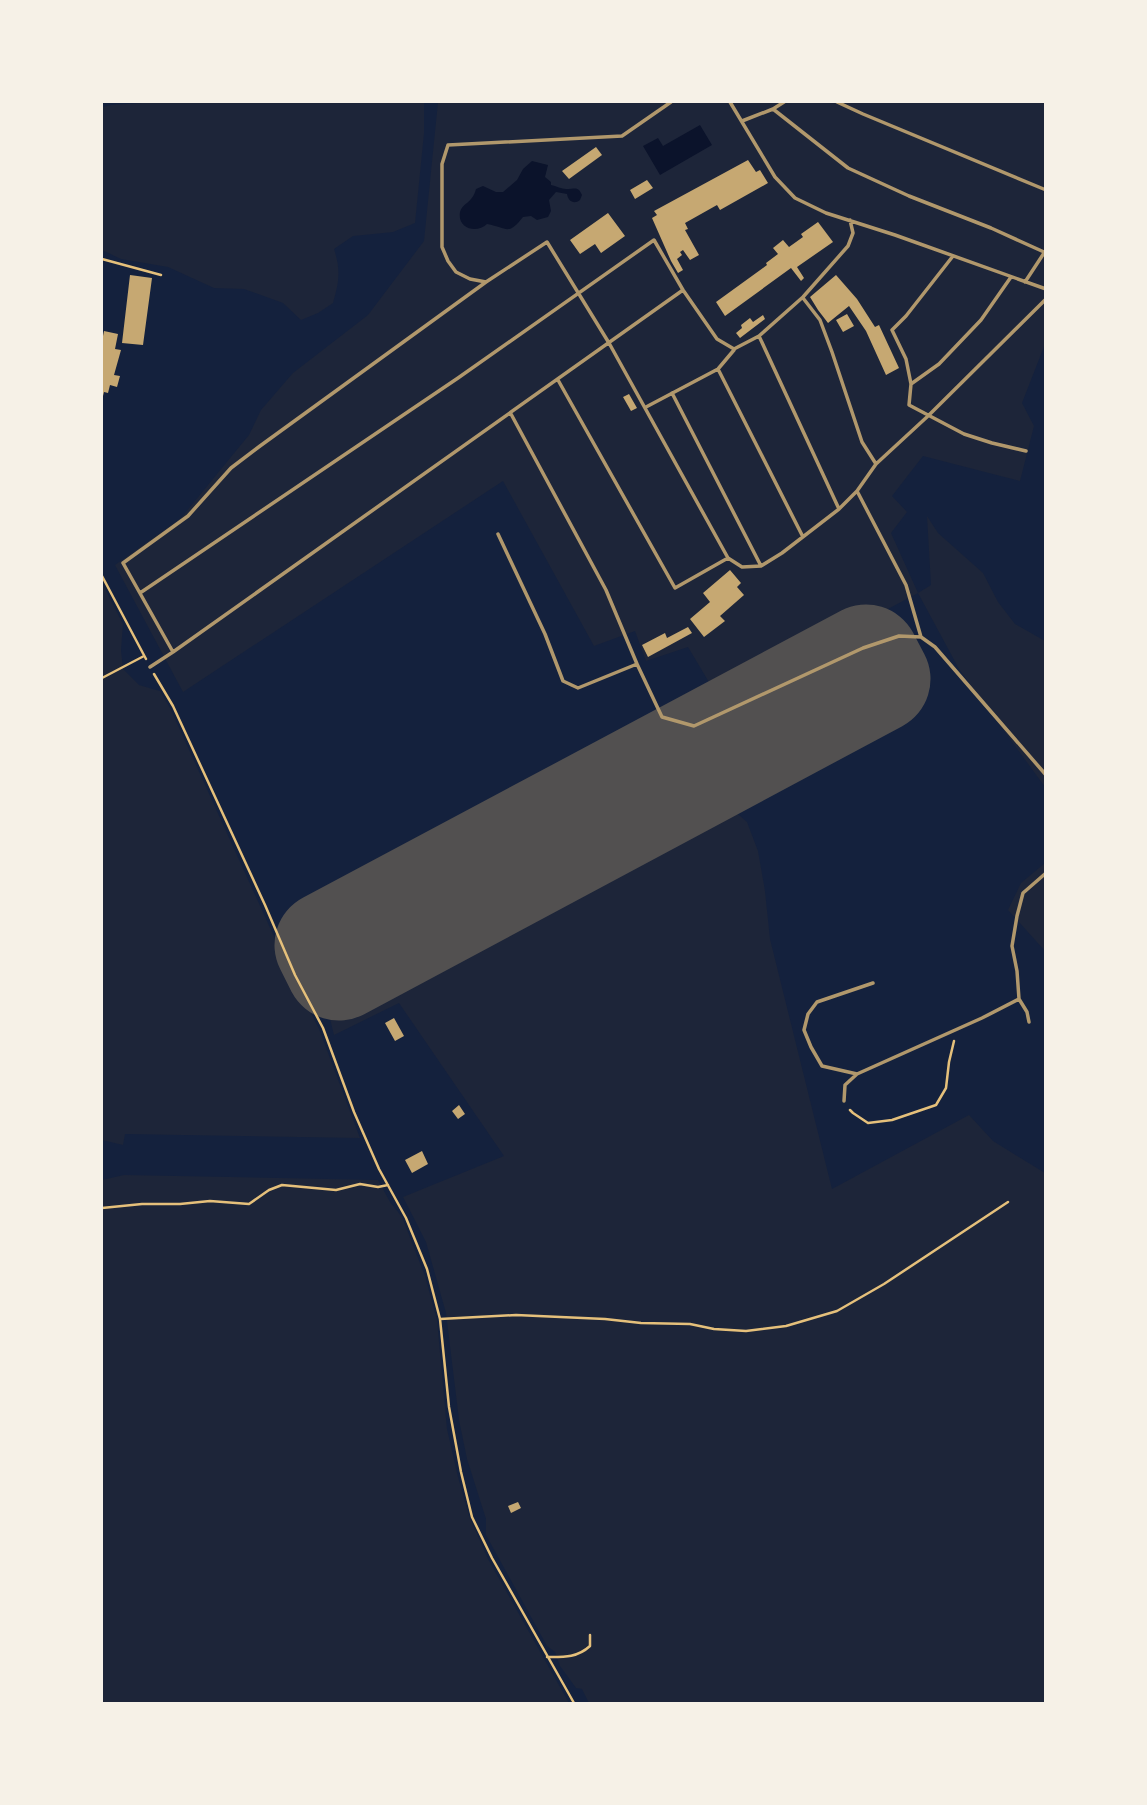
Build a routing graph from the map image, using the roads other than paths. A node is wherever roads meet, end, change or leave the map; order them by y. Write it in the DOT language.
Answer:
graph roads {
  1 [pos="671,102"];
  2 [pos="730,102"];
  3 [pos="784,102"];
  4 [pos="837,102"];
  5 [pos="773,109"];
  6 [pos="742,121"];
  7 [pos="1045,190"];
  8 [pos="850,220"];
  9 [pos="1045,251"];
  10 [pos="953,256"];
  11 [pos="1011,277"];
  12 [pos="486,282"];
  13 [pos="1025,282"];
  14 [pos="1045,289"];
  15 [pos="683,290"];
  16 [pos="579,293"];
  17 [pos="803,297"];
  18 [pos="1045,299"];
  19 [pos="759,336"];
  20 [pos="609,343"];
  21 [pos="734,349"];
  22 [pos="718,369"];
  23 [pos="558,380"];
  24 [pos="911,384"];
  25 [pos="671,393"];
  26 [pos="646,407"];
  27 [pos="511,414"];
  28 [pos="928,416"];
  29 [pos="1026,451"];
  30 [pos="876,464"];
  31 [pos="857,491"];
  32 [pos="839,509"];
  33 [pos="498,534"];
  34 [pos="803,537"];
  35 [pos="728,558"];
  36 [pos="761,566"];
  37 [pos="140,593"];
  38 [pos="920,637"];
  39 [pos="173,652"];
  40 [pos="636,664"];
  41 [pos="150,667"];
  42 [pos="1045,775"];
  43 [pos="1045,873"];
  44 [pos="873,983"];
  45 [pos="1019,999"];
  46 [pos="1029,1022"];
  47 [pos="856,1074"];
  48 [pos="844,1101"];
  1 -- 12 [label="lane"];
  2 -- 6 [label="lane"];
  3 -- 5 [label="lane"];
  4 -- 7 [label="lane"];
  5 -- 6 [label="lane"];
  5 -- 9 [label="lane"];
  6 -- 8 [label="lane"];
  8 -- 10 [label="lane"];
  8 -- 17 [label="lane"];
  9 -- 13 [label="lane"];
  10 -- 11 [label="lane"];
  10 -- 24 [label="lane"];
  11 -- 13 [label="lane"];
  11 -- 24 [label="lane"];
  12 -- 16 [label="lane"];
  12 -- 37 [label="lane"];
  13 -- 14 [label="lane"];
  15 -- 16 [label="lane"];
  15 -- 20 [label="lane"];
  15 -- 21 [label="lane"];
  16 -- 20 [label="lane"];
  16 -- 37 [label="lane"];
  17 -- 19 [label="lane"];
  17 -- 30 [label="lane"];
  18 -- 28 [label="lane"];
  19 -- 21 [label="lane"];
  19 -- 32 [label="lane"];
  20 -- 23 [label="lane"];
  20 -- 26 [label="lane"];
  21 -- 22 [label="lane"];
  22 -- 25 [label="lane"];
  22 -- 34 [label="lane"];
  23 -- 27 [label="lane"];
  23 -- 35 [label="lane"];
  24 -- 28 [label="lane"];
  25 -- 26 [label="lane"];
  25 -- 36 [label="lane"];
  26 -- 35 [label="lane"];
  27 -- 39 [label="lane"];
  27 -- 40 [label="lane"];
  28 -- 29 [label="lane"];
  28 -- 30 [label="lane"];
  30 -- 31 [label="lane"];
  31 -- 32 [label="lane"];
  31 -- 38 [label="lane"];
  32 -- 34 [label="lane"];
  33 -- 40 [label="lane"];
  34 -- 36 [label="lane"];
  35 -- 36 [label="lane"];
  37 -- 39 [label="lane"];
  38 -- 40 [label="lane"];
  38 -- 42 [label="lane"];
  39 -- 41 [label="lane"];
  43 -- 45 [label="lane"];
  44 -- 47 [label="lane"];
  45 -- 46 [label="lane"];
  45 -- 47 [label="lane"];
  47 -- 48 [label="lane"];
}
